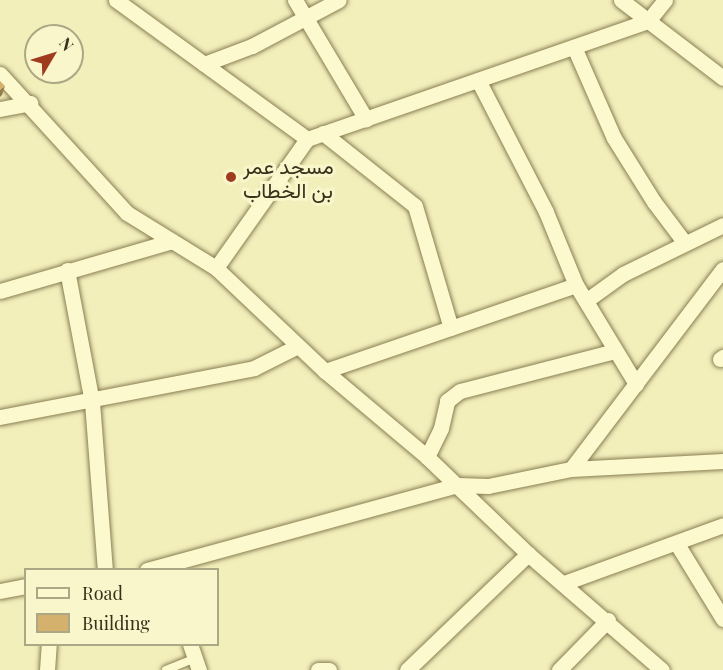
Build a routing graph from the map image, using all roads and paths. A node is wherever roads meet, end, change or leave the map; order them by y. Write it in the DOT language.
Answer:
graph roads {
  1 [pos="116,0"];
  2 [pos="295,0"];
  3 [pos="339,0"];
  4 [pos="621,0"];
  5 [pos="664,0"];
  6 [pos="307,16"];
  7 [pos="648,21"];
  8 [pos="574,47"];
  9 [pos="204,64"];
  10 [pos="0,74"];
  11 [pos="723,78"];
  12 [pos="478,80"];
  13 [pos="30,103"];
  14 [pos="0,109"];
  15 [pos="366,118"];
  16 [pos="323,133"];
  17 [pos="307,139"];
  18 [pos="723,225"];
  19 [pos="172,242"];
  20 [pos="686,243"];
  21 [pos="216,268"];
  22 [pos="723,269"];
  23 [pos="67,270"];
  24 [pos="576,285"];
  25 [pos="0,291"];
  26 [pos="587,300"];
  27 [pos="451,328"];
  28 [pos="298,346"];
  29 [pos="615,351"];
  30 [pos="325,371"];
  31 [pos="636,384"];
  32 [pos="92,402"];
  33 [pos="0,417"];
  34 [pos="427,456"];
  35 [pos="723,461"];
  36 [pos="571,469"];
  37 [pos="457,485"];
  38 [pos="723,525"];
  39 [pos="677,544"];
  40 [pos="528,554"];
  41 [pos="105,568"];
  42 [pos="166,568"];
  43 [pos="564,583"];
  44 [pos="24,586"];
  45 [pos="0,587"];
  46 [pos="723,619"];
  47 [pos="608,620"];
  48 [pos="49,646"];
  49 [pos="194,658"];
  50 [pos="47,670"];
  51 [pos="166,670"];
  52 [pos="318,670"];
  53 [pos="329,670"];
  54 [pos="407,670"];
  55 [pos="559,670"];
  56 [pos="662,670"];
  1 -- 9 [label="street"];
  2 -- 6 [label="street"];
  3 -- 6 [label="street"];
  4 -- 7 [label="street"];
  5 -- 7 [label="street"];
  6 -- 9 [label="street"];
  6 -- 15 [label="street"];
  7 -- 8 [label="street"];
  7 -- 11 [label="street"];
  8 -- 12 [label="street"];
  8 -- 20 [label="street"];
  9 -- 17 [label="street"];
  10 -- 13 [label="street"];
  12 -- 15 [label="street"];
  12 -- 24 [label="street"];
  13 -- 14 [label="street"];
  13 -- 19 [label="street"];
  15 -- 16 [label="street"];
  16 -- 17 [label="street"];
  16 -- 27 [label="street"];
  17 -- 21 [label="street"];
  18 -- 20 [label="street"];
  19 -- 21 [label="street"];
  19 -- 23 [label="street"];
  20 -- 26 [label="street"];
  21 -- 28 [label="street"];
  22 -- 31 [label="street"];
  23 -- 25 [label="street"];
  23 -- 32 [label="street"];
  24 -- 26 [label="street"];
  24 -- 27 [label="street"];
  26 -- 29 [label="street"];
  27 -- 30 [label="street"];
  28 -- 30 [label="street"];
  28 -- 32 [label="street"];
  29 -- 31 [label="street"];
  29 -- 34 [label="street"];
  30 -- 34 [label="street"];
  31 -- 36 [label="street"];
  32 -- 33 [label="street"];
  32 -- 41 [label="street"];
  34 -- 37 [label="street"];
  35 -- 36 [label="street"];
  36 -- 37 [label="street"];
  37 -- 40 [label="street"];
  37 -- 42 [label="street"];
  38 -- 39 [label="street"];
  39 -- 43 [label="street"];
  39 -- 46 [label="street"];
  40 -- 43 [label="street"];
  40 -- 54 [label="street"];
  43 -- 47 [label="street"];
  44 -- 45 [label="street"];
  47 -- 55 [label="street"];
  47 -- 56 [label="street"];
  48 -- 50 [label="street"];
  49 -- 51 [label="lane"];
  52 -- 53 [label="street"];
}
